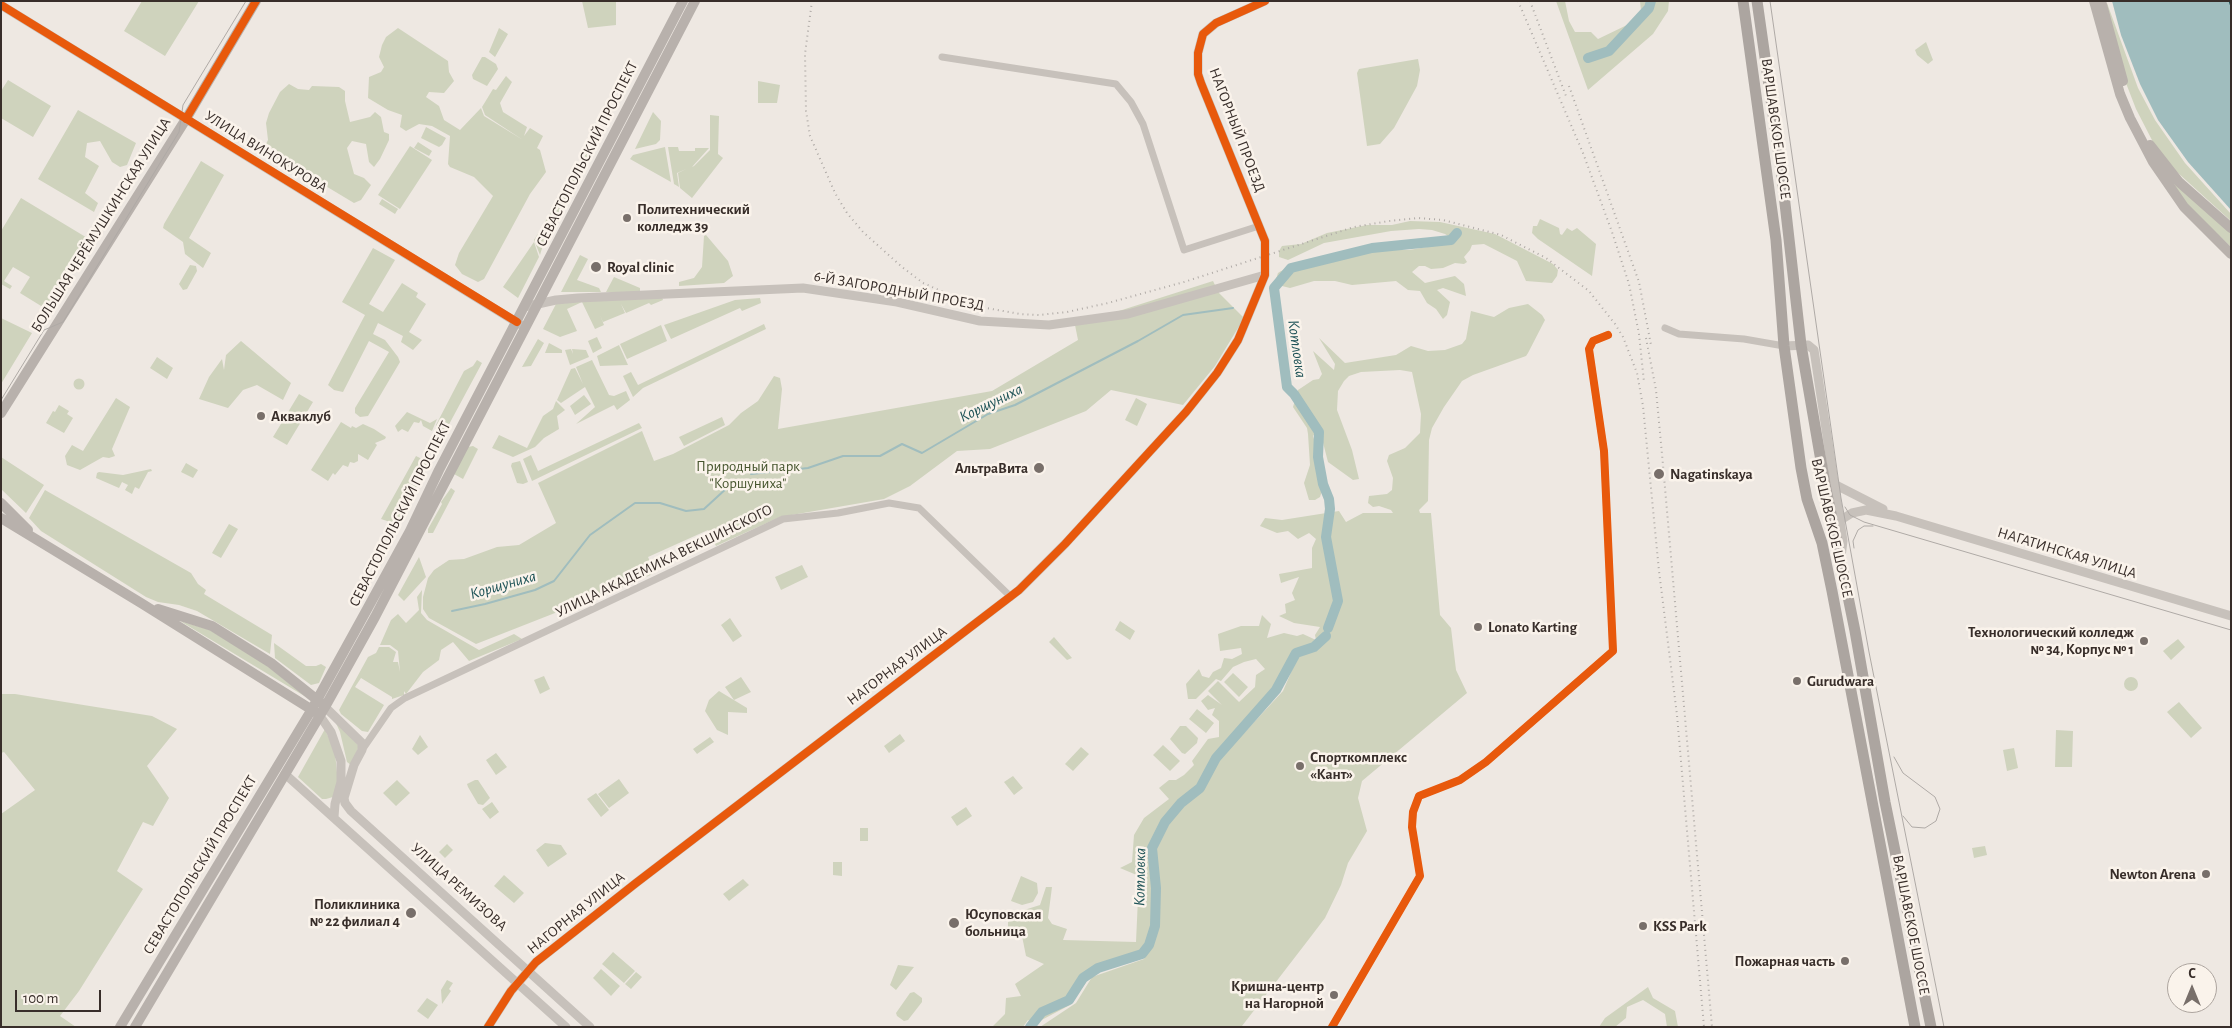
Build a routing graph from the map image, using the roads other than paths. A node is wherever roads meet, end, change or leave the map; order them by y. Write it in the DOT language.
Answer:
graph roads {
  1 [pos="256,1"];
  2 [pos="683,1"];
  3 [pos="695,1"];
  4 [pos="1266,1"];
  5 [pos="1743,1"];
  6 [pos="1757,1"];
  7 [pos="2094,1"];
  8 [pos="2101,1"];
  9 [pos="1,5"];
  10 [pos="942,57"];
  11 [pos="186,119"];
  12 [pos="1259,226"];
  13 [pos="2231,228"];
  14 [pos="2231,254"];
  15 [pos="1265,274"];
  16 [pos="536,304"];
  17 [pos="524,307"];
  18 [pos="521,325"];
  19 [pos="1665,328"];
  20 [pos="1608,335"];
  21 [pos="1801,345"];
  22 [pos="1784,346"];
  23 [pos="1,413"];
  24 [pos="1829,484"];
  25 [pos="1,504"];
  26 [pos="1896,516"];
  27 [pos="1,518"];
  28 [pos="1839,521"];
  29 [pos="44,544"];
  30 [pos="1841,560"];
  31 [pos="1011,597"];
  32 [pos="142,603"];
  33 [pos="2231,616"];
  34 [pos="317,699"];
  35 [pos="319,711"];
  36 [pos="362,750"];
  37 [pos="341,761"];
  38 [pos="354,765"];
  39 [pos="285,774"];
  40 [pos="337,796"];
  41 [pos="316,802"];
  42 [pos="351,811"];
  43 [pos="334,817"];
  44 [pos="528,970"];
  45 [pos="517,982"];
  46 [pos="120,1027"];
  47 [pos="135,1027"];
  48 [pos="488,1027"];
  49 [pos="566,1027"];
  50 [pos="590,1027"];
  51 [pos="1332,1027"];
  52 [pos="1915,1027"];
  53 [pos="1930,1027"];
  1 -- 11 [label="main road, БОЛЬШАЯ ЧЕРЁМУШКИНСКАЯ УЛИЦА"];
  2 -- 17 [label="main road, СЕВАСТОПОЛЬСКИЙ ПРОСПЕКТ"];
  3 -- 16 [label="main road, СЕВАСТОПОЛЬСКИЙ ПРОСПЕКТ"];
  4 -- 12 [label="street, НАГОРНЫЙ ПРОЕЗД"];
  5 -- 22 [label="main road, ВАРШАВСКОЕ ШОССЕ"];
  6 -- 21 [label="main road, ВАРШАВСКОЕ ШОССЕ"];
  7 -- 14 [label="main road"];
  8 -- 13 [label="main road"];
  9 -- 11 [label="street, УЛИЦА ВИНОКУРОВА"];
  10 -- 12 [label="street"];
  11 -- 18 [label="street, УЛИЦА ВИНОКУРОВА"];
  11 -- 23 [label="main road, БОЛЬШАЯ ЧЕРЁМУШКИНСКАЯ УЛИЦА"];
  12 -- 15 [label="street, НАГОРНЫЙ ПРОЕЗД"];
  15 -- 16 [label="street, 6-Й ЗАГОРОДНЫЙ ПРОЕЗД"];
  15 -- 31 [label="street, НАГОРНАЯ УЛИЦА"];
  16 -- 17 [label="street, 6-Й ЗАГОРОДНЫЙ ПРОЕЗД"];
  16 -- 18 [label="main road, СЕВАСТОПОЛЬСКИЙ ПРОСПЕКТ"];
  17 -- 18 [label="main road, СЕВАСТОПОЛЬСКИЙ ПРОСПЕКТ"];
  18 -- 34 [label="main road, СЕВАСТОПОЛЬСКИЙ ПРОСПЕКТ"];
  18 -- 35 [label="main road, СЕВАСТОПОЛЬСКИЙ ПРОСПЕКТ"];
  19 -- 22 [label="street"];
  20 -- 51 [label="street"];
  21 -- 22 [label="street"];
  21 -- 24 [label="main road, ВАРШАВСКОЕ ШОССЕ"];
  22 -- 52 [label="main road, ВАРШАВСКОЕ ШОССЕ"];
  24 -- 26 [label="street"];
  24 -- 28 [label="street"];
  24 -- 30 [label="main road, ВАРШАВСКОЕ ШОССЕ"];
  25 -- 29 [label="main road"];
  26 -- 28 [label="street"];
  26 -- 33 [label="street, НАГАТИНСКАЯ УЛИЦА"];
  27 -- 29 [label="main road"];
  28 -- 30 [label="street"];
  29 -- 32 [label="main road"];
  30 -- 53 [label="main road, ВАРШАВСКОЕ ШОССЕ"];
  31 -- 36 [label="street, УЛИЦА АКАДЕМИКА ВЕКШИНСКОГО"];
  31 -- 44 [label="street, НАГОРНАЯ УЛИЦА"];
  32 -- 34 [label="main road"];
  32 -- 35 [label="main road"];
  34 -- 35 [label="main road, СЕВАСТОПОЛЬСКИЙ ПРОСПЕКТ"];
  35 -- 36 [label="street"];
  35 -- 37 [label="street"];
  35 -- 39 [label="main road, СЕВАСТОПОЛЬСКИЙ ПРОСПЕКТ"];
  35 -- 46 [label="main road, СЕВАСТОПОЛЬСКИЙ ПРОСПЕКТ"];
  36 -- 38 [label="street"];
  37 -- 38 [label="street"];
  37 -- 40 [label="street"];
  38 -- 42 [label="street"];
  39 -- 41 [label="street"];
  39 -- 47 [label="main road, СЕВАСТОПОЛЬСКИЙ ПРОСПЕКТ"];
  40 -- 41 [label="street"];
  40 -- 43 [label="street"];
  41 -- 43 [label="street"];
  42 -- 43 [label="street"];
  42 -- 44 [label="street, УЛИЦА РЕМИЗОВА"];
  43 -- 45 [label="street"];
  44 -- 45 [label="street, НАГОРНАЯ УЛИЦА"];
  44 -- 50 [label="street, УЛИЦА РЕМИЗОВА"];
  45 -- 48 [label="street, НАГОРНАЯ УЛИЦА"];
  45 -- 49 [label="street"];
}
